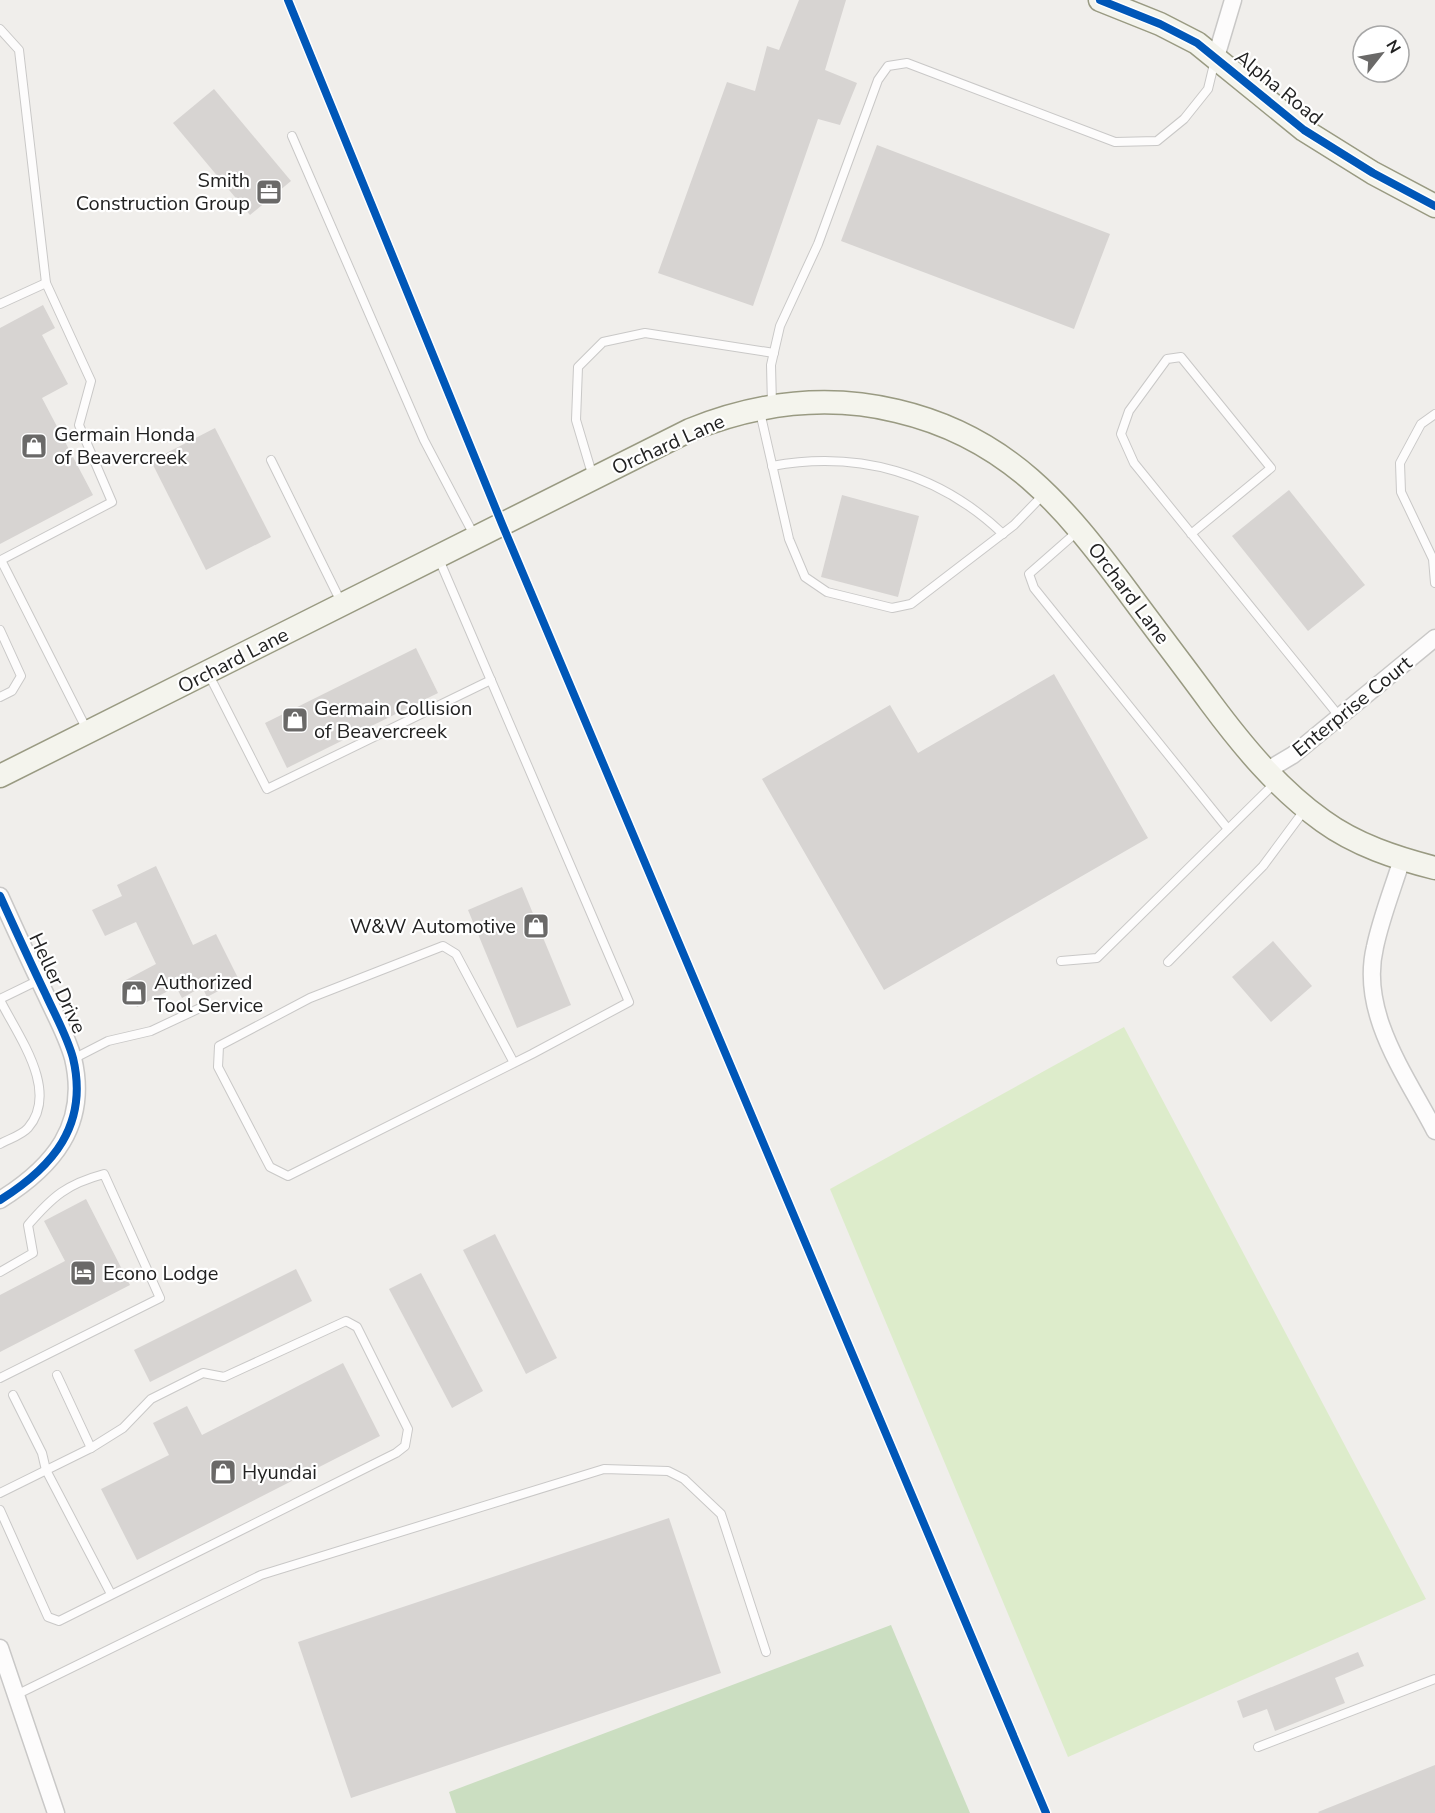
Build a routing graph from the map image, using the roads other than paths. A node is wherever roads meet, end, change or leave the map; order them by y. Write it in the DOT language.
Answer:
graph roads {
  1 [pos="1100,0"];
  2 [pos="1233,0"];
  3 [pos="0,29"];
  4 [pos="1216,57"];
  5 [pos="292,136"];
  6 [pos="1435,206"];
  7 [pos="46,283"];
  8 [pos="0,304"];
  9 [pos="774,353"];
  10 [pos="766,407"];
  11 [pos="1435,414"];
  12 [pos="271,460"];
  13 [pos="772,466"];
  14 [pos="593,478"];
  15 [pos="1046,492"];
  16 [pos="1080,529"];
  17 [pos="1003,534"];
  18 [pos="1191,534"];
  19 [pos="475,538"];
  20 [pos="438,556"];
  21 [pos="1,559"];
  22 [pos="1435,583"];
  23 [pos="342,605"];
  24 [pos="0,630"];
  25 [pos="1435,638"];
  26 [pos="208,673"];
  27 [pos="491,680"];
  28 [pos="0,697"];
  29 [pos="1339,716"];
  30 [pos="88,731"];
  31 [pos="0,776"];
  32 [pos="1271,776"];
  33 [pos="1306,808"];
  34 [pos="1228,829"];
  35 [pos="1402,859"];
  36 [pos="1435,868"];
  37 [pos="0,896"];
  38 [pos="1061,961"];
  39 [pos="1168,962"];
  40 [pos="39,980"];
  41 [pos="0,999"];
  42 [pos="200,1008"];
  43 [pos="73,1059"];
  44 [pos="514,1063"];
  45 [pos="1435,1131"];
  46 [pos="0,1144"];
  47 [pos="0,1200"];
  48 [pos="0,1272"];
  49 [pos="57,1375"];
  50 [pos="0,1377"];
  51 [pos="13,1395"];
  52 [pos="91,1448"];
  53 [pos="46,1470"];
  54 [pos="0,1493"];
  55 [pos="0,1510"];
  56 [pos="111,1594"];
  57 [pos="0,1648"];
  58 [pos="766,1652"];
  59 [pos="1435,1679"];
  60 [pos="16,1695"];
  61 [pos="1258,1747"];
  62 [pos="56,1813"];
  1 -- 4 [label="main road, Alpha Road"];
  2 -- 4 [label="street"];
  3 -- 7 [label="lane"];
  4 -- 6 [label="main road, Alpha Road"];
  4 -- 9 [label="lane"];
  5 -- 19 [label="lane"];
  7 -- 8 [label="lane"];
  7 -- 21 [label="lane"];
  9 -- 10 [label="lane"];
  9 -- 14 [label="lane"];
  10 -- 13 [label="lane"];
  10 -- 14 [label="main road, Orchard Lane"];
  10 -- 15 [label="main road, Orchard Lane"];
  11 -- 22 [label="lane"];
  12 -- 23 [label="lane"];
  13 -- 17 [label="lane"];
  13 -- 17 [label="lane"];
  14 -- 19 [label="main road, Orchard Lane"];
  15 -- 16 [label="main road, Orchard Lane"];
  15 -- 17 [label="lane"];
  16 -- 32 [label="main road, Orchard Lane"];
  16 -- 34 [label="lane"];
  18 -- 18 [label="lane"];
  18 -- 29 [label="lane"];
  19 -- 20 [label="main road, Orchard Lane"];
  20 -- 23 [label="main road, Orchard Lane"];
  20 -- 27 [label="lane"];
  21 -- 30 [label="lane"];
  23 -- 26 [label="main road, Orchard Lane"];
  24 -- 28 [label="lane"];
  25 -- 29 [label="street, Enterprise Court"];
  26 -- 27 [label="lane"];
  26 -- 30 [label="main road, Orchard Lane"];
  27 -- 44 [label="lane"];
  29 -- 32 [label="street, Enterprise Court"];
  30 -- 31 [label="main road, Orchard Lane"];
  32 -- 33 [label="main road, Orchard Lane"];
  32 -- 34 [label="lane"];
  33 -- 35 [label="main road, Orchard Lane"];
  33 -- 39 [label="lane"];
  34 -- 38 [label="lane"];
  35 -- 36 [label="main road, Orchard Lane"];
  35 -- 45 [label="street"];
  37 -- 40 [label="street, Heller Drive"];
  40 -- 41 [label="lane"];
  40 -- 43 [label="street, Heller Drive"];
  41 -- 46 [label="lane"];
  42 -- 43 [label="lane"];
  43 -- 47 [label="street, Heller Drive"];
  44 -- 44 [label="lane"];
  48 -- 50 [label="lane"];
  49 -- 52 [label="lane"];
  51 -- 53 [label="lane"];
  52 -- 53 [label="lane"];
  52 -- 56 [label="lane"];
  53 -- 54 [label="lane"];
  53 -- 56 [label="lane"];
  55 -- 56 [label="lane"];
  57 -- 60 [label="street"];
  58 -- 60 [label="lane"];
  59 -- 61 [label="lane"];
  60 -- 62 [label="street"];
}
